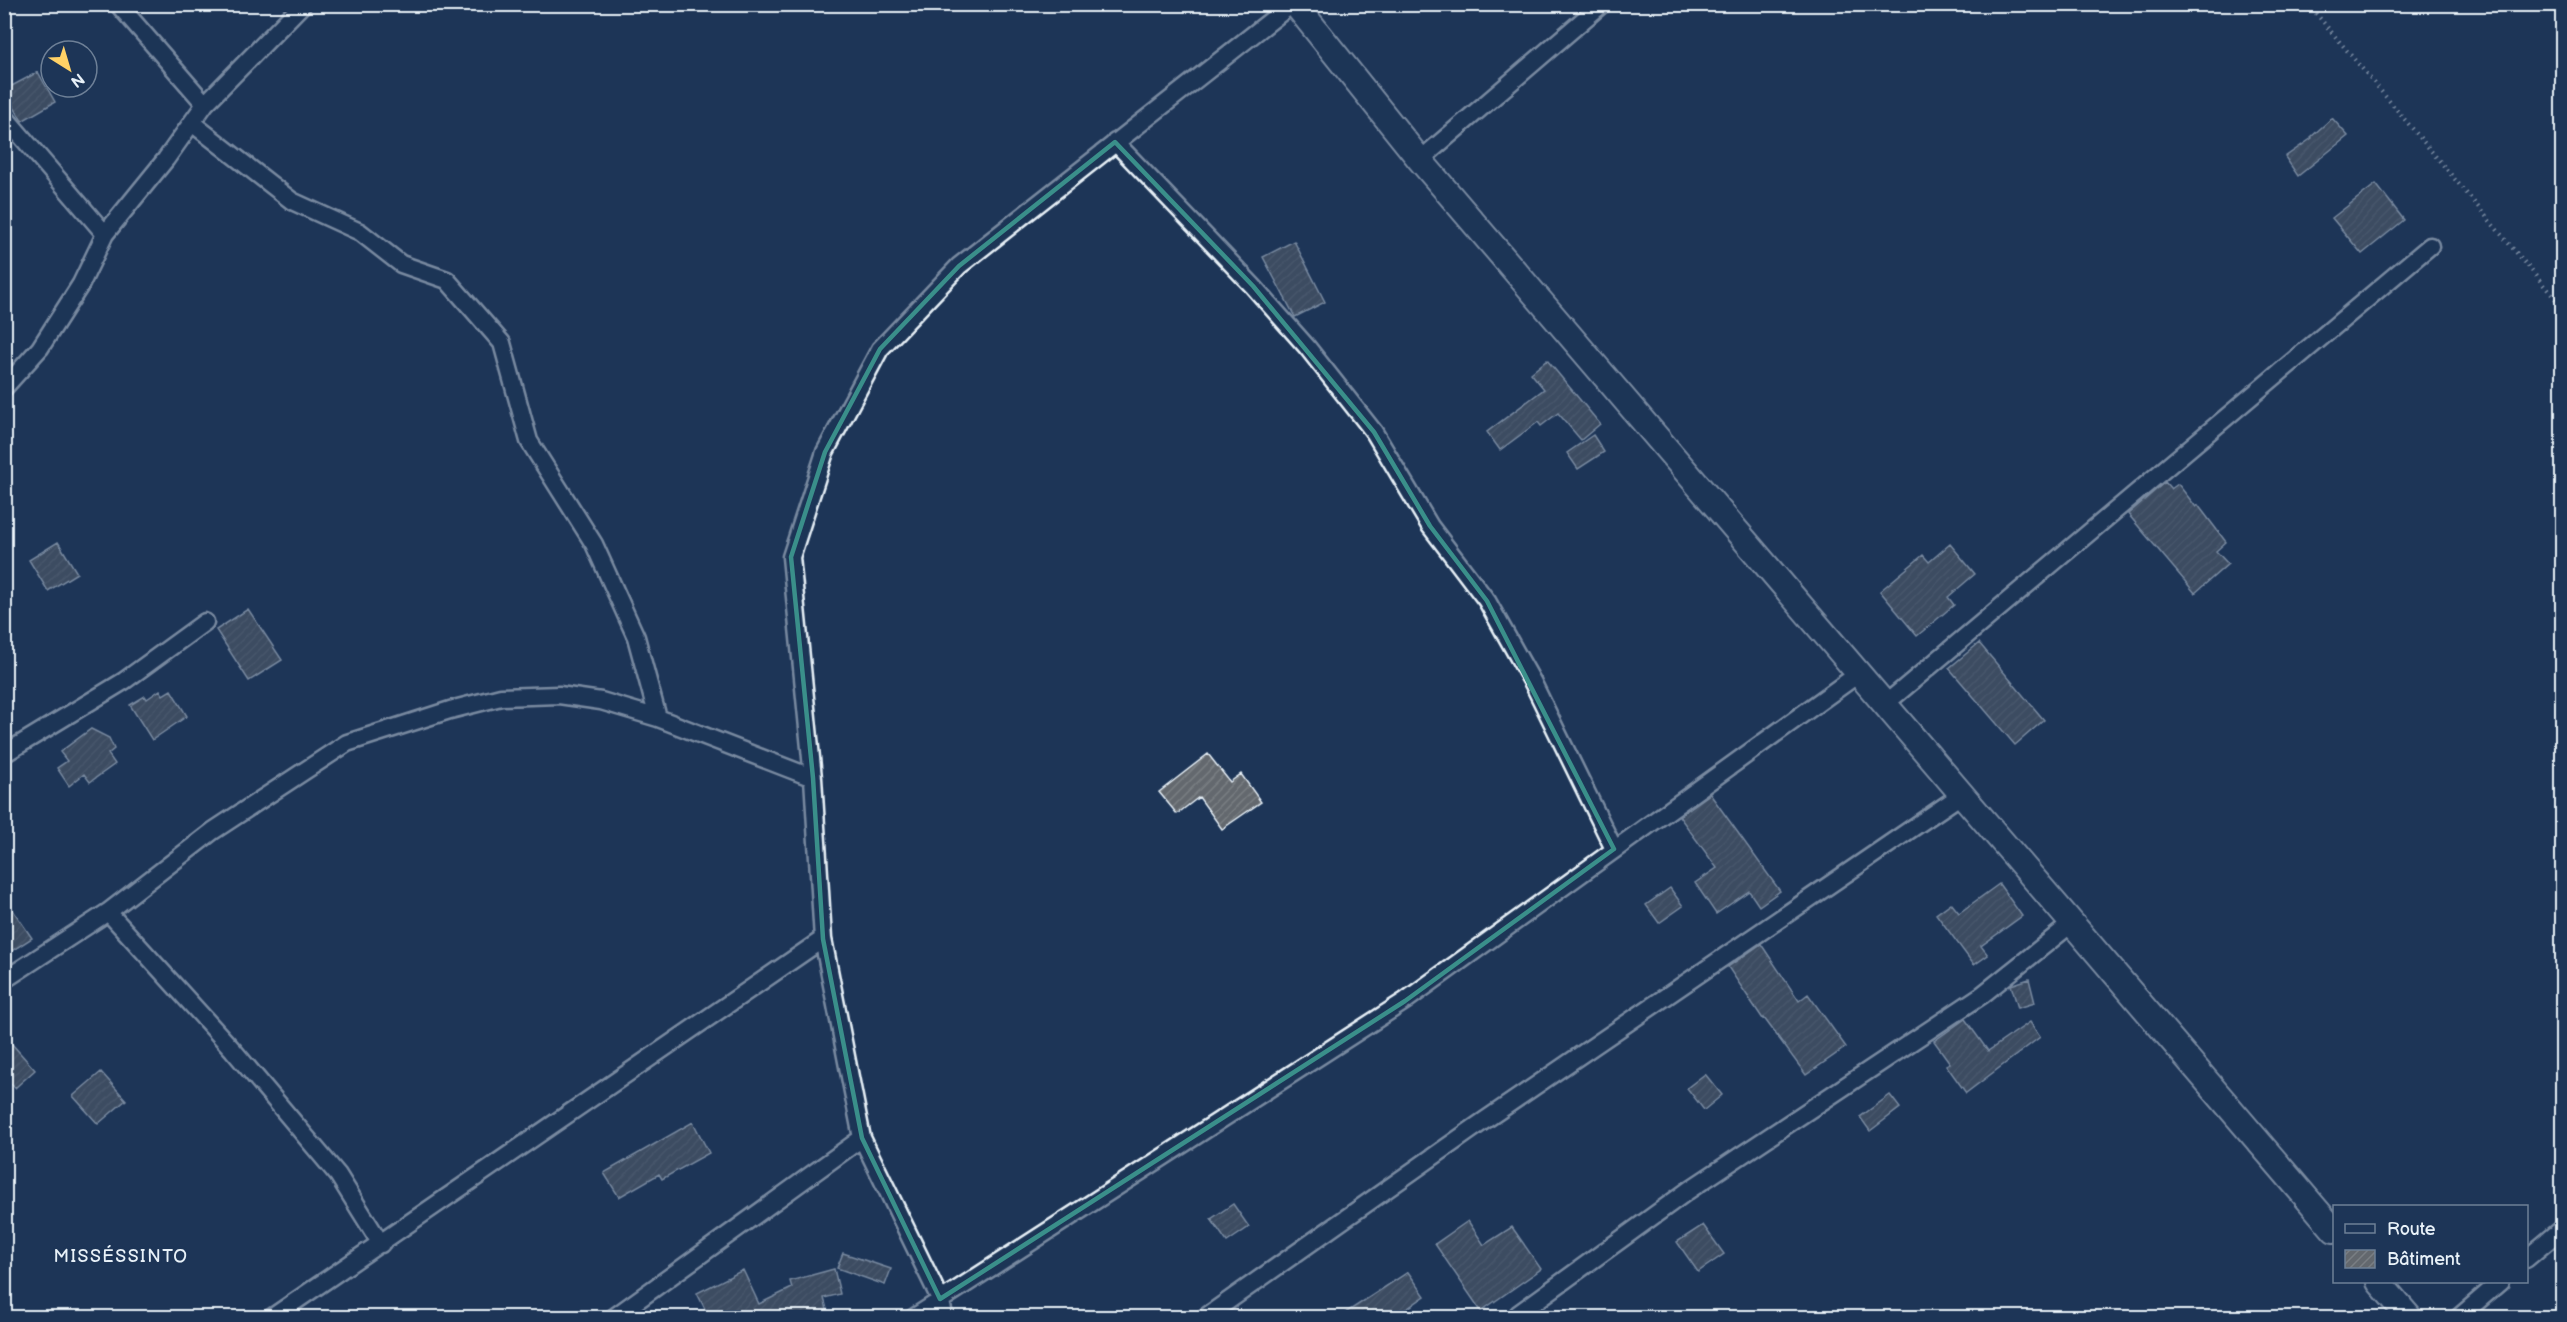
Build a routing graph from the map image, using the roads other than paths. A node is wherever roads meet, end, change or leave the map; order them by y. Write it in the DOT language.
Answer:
graph roads {
  1 [pos="118,4"];
  2 [pos="303,4"];
  3 [pos="1293,4"];
  4 [pos="1602,4"];
  5 [pos="205,104"];
  6 [pos="4,116"];
  7 [pos="192,123"];
  8 [pos="1115,142"];
  9 [pos="1420,160"];
  10 [pos="105,234"];
  11 [pos="2430,246"];
  12 [pos="4,388"];
  13 [pos="205,622"];
  14 [pos="1858,674"];
  15 [pos="1884,705"];
  16 [pos="658,718"];
  17 [pos="4,754"];
  18 [pos="813,778"];
  19 [pos="1961,795"];
  20 [pos="1614,849"];
  21 [pos="108,912"];
  22 [pos="2071,924"];
  23 [pos="823,939"];
  24 [pos="4,980"];
  25 [pos="862,1138"];
  26 [pos="2333,1229"];
  27 [pos="2562,1229"];
  28 [pos="381,1244"];
  29 [pos="2528,1257"];
  30 [pos="2381,1283"];
  31 [pos="2498,1283"];
  32 [pos="940,1299"];
  33 [pos="1518,1314"];
  34 [pos="271,1317"];
  35 [pos="613,1317"];
  36 [pos="913,1317"];
  37 [pos="945,1317"];
  38 [pos="1204,1317"];
  39 [pos="2410,1317"];
  40 [pos="2458,1317"];
  1 -- 5 [label="street"];
  2 -- 5 [label="street"];
  3 -- 8 [label="street"];
  3 -- 9 [label="street"];
  4 -- 9 [label="street"];
  5 -- 7 [label="street"];
  6 -- 10 [label="street"];
  7 -- 10 [label="street"];
  7 -- 16 [label="street"];
  8 -- 18 [label="street"];
  8 -- 20 [label="street"];
  9 -- 14 [label="street"];
  10 -- 12 [label="street"];
  11 -- 15 [label="street"];
  13 -- 17 [label="street"];
  14 -- 15 [label="street"];
  14 -- 20 [label="street"];
  15 -- 19 [label="street"];
  16 -- 18 [label="street"];
  16 -- 21 [label="street"];
  18 -- 23 [label="street"];
  19 -- 22 [label="street"];
  19 -- 38 [label="street"];
  20 -- 32 [label="street"];
  21 -- 24 [label="street"];
  21 -- 28 [label="street"];
  22 -- 26 [label="street"];
  22 -- 33 [label="street"];
  23 -- 25 [label="street"];
  23 -- 28 [label="street"];
  25 -- 32 [label="street"];
  25 -- 35 [label="street"];
  27 -- 29 [label="street"];
  28 -- 34 [label="street"];
  30 -- 39 [label="street"];
  31 -- 40 [label="street"];
  32 -- 36 [label="street"];
  32 -- 37 [label="street"];
}
